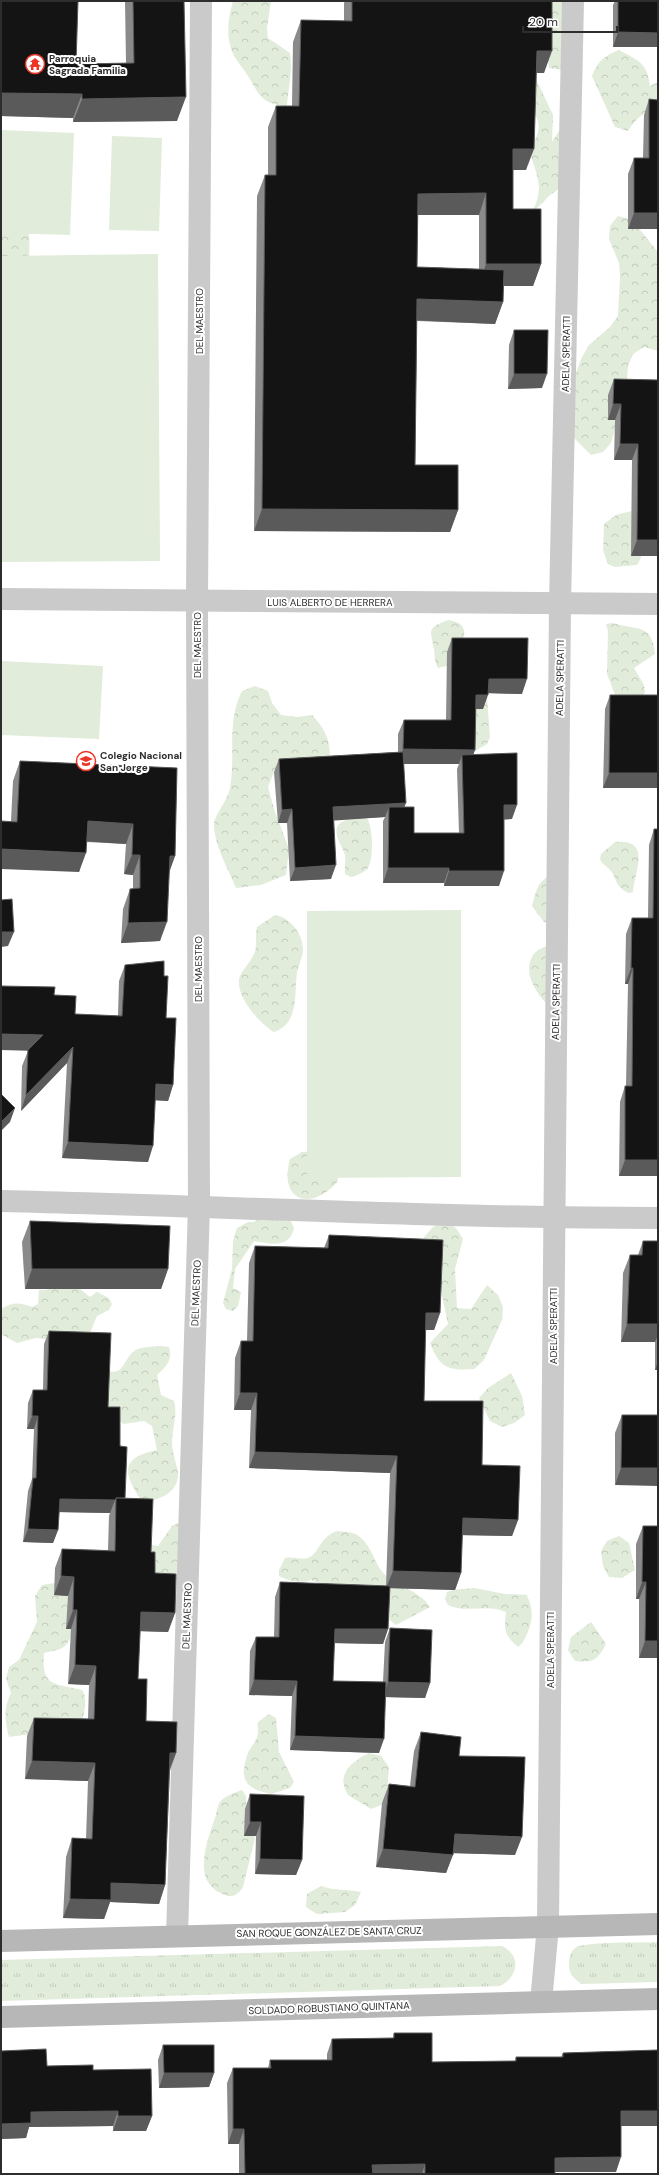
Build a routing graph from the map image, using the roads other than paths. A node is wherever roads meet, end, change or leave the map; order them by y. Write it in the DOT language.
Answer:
graph roads {
  1 [pos="201,1"];
  2 [pos="573,1"];
  3 [pos="1,599"];
  4 [pos="197,601"];
  5 [pos="560,604"];
  6 [pos="658,604"];
  7 [pos="1,1201"];
  8 [pos="199,1205"];
  9 [pos="554,1218"];
  10 [pos="658,1218"];
  11 [pos="658,1924"];
  12 [pos="548,1926"];
  13 [pos="177,1936"];
  14 [pos="1,1941"];
  15 [pos="658,2000"];
  16 [pos="541,2002"];
  17 [pos="1,2017"];
  1 -- 4 [label="street, DEL MAESTRO"];
  2 -- 5 [label="street, ADELA SPERATTI"];
  3 -- 4 [label="street, LUIS ALBERTO DE HERRERA"];
  4 -- 5 [label="street, LUIS ALBERTO DE HERRERA"];
  4 -- 8 [label="street, DEL MAESTRO"];
  5 -- 6 [label="street, LUIS ALBERTO DE HERRERA"];
  5 -- 9 [label="street, ADELA SPERATTI"];
  7 -- 8 [label="street"];
  8 -- 9 [label="street"];
  8 -- 13 [label="street, DEL MAESTRO"];
  9 -- 10 [label="street"];
  9 -- 12 [label="street, ADELA SPERATTI"];
  11 -- 12 [label="street, SAN ROQUE GONZÁLEZ DE SANTA CRUZ"];
  12 -- 13 [label="street, SAN ROQUE GONZÁLEZ DE SANTA CRUZ"];
  12 -- 16 [label="street, ADELA SPERATTI"];
  13 -- 14 [label="street, SAN ROQUE GONZÁLEZ DE SANTA CRUZ"];
  15 -- 16 [label="street, SOLDADO ROBUSTIANO QUINTANA"];
  16 -- 17 [label="street, SOLDADO ROBUSTIANO QUINTANA"];
}
